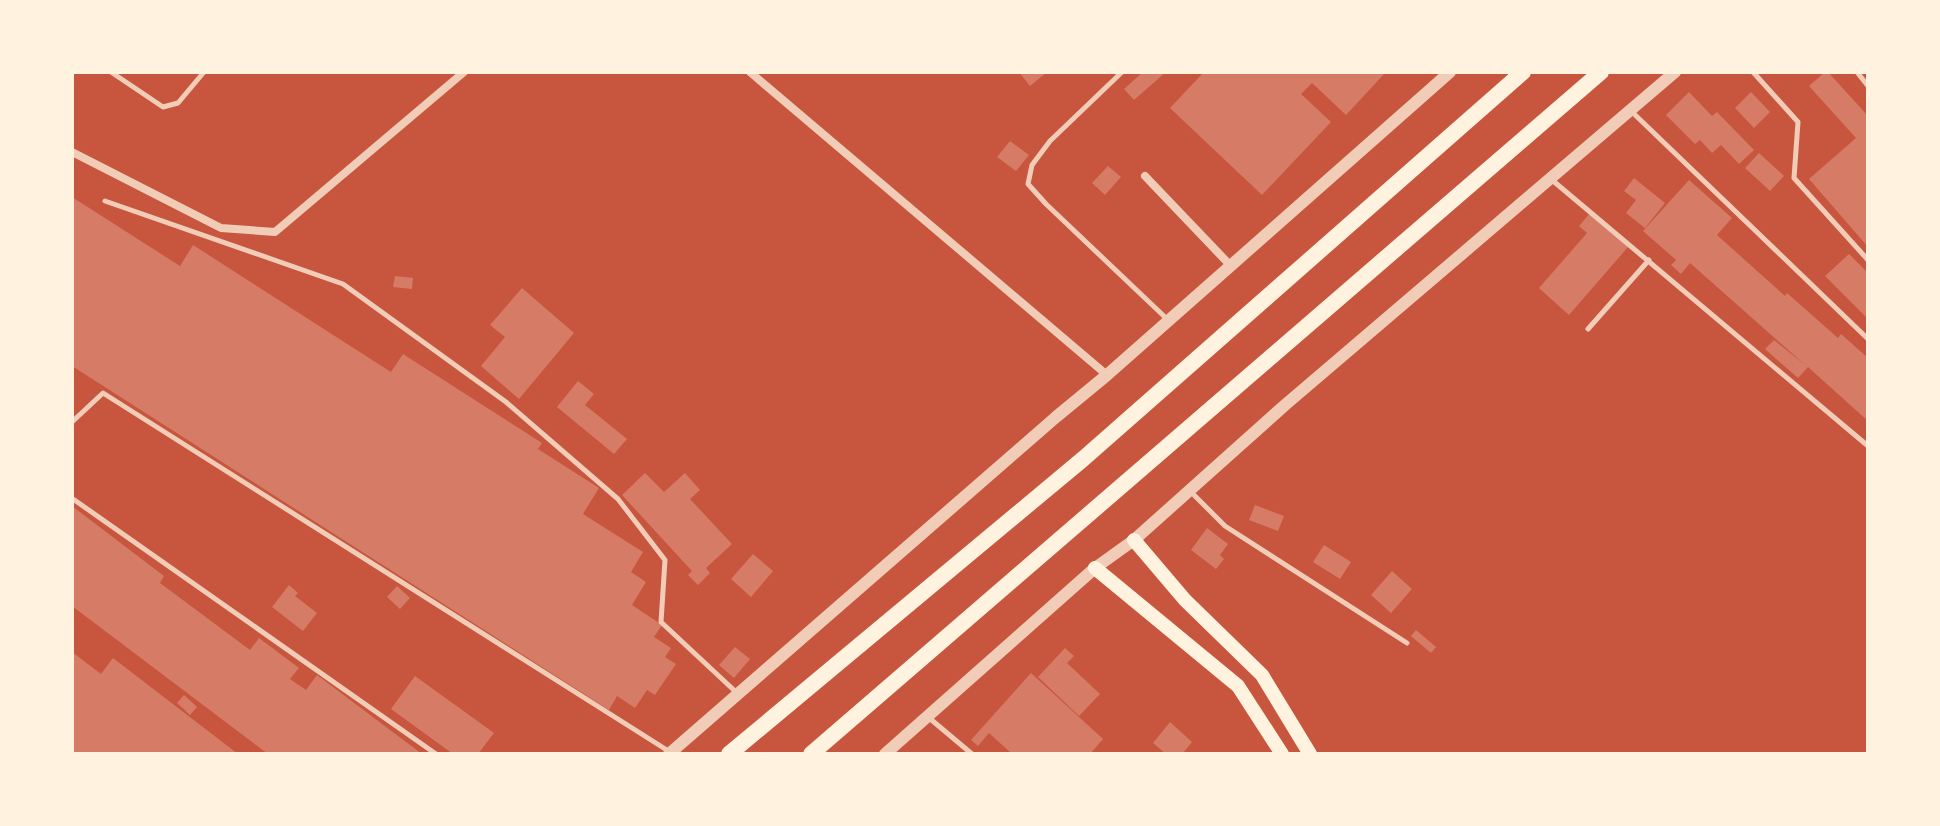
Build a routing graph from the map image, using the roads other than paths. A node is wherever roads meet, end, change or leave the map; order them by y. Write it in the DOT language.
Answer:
graph roads {
  1 [pos="111,72"];
  2 [pos="204,72"];
  3 [pos="464,72"];
  4 [pos="750,72"];
  5 [pos="1122,72"];
  6 [pos="1450,72"];
  7 [pos="1523,72"];
  8 [pos="1601,72"];
  9 [pos="1675,72"];
  10 [pos="1753,72"];
  11 [pos="1857,72"];
  12 [pos="1868,86"];
  13 [pos="1630,109"];
  14 [pos="72,152"];
  15 [pos="1145,176"];
  16 [pos="1551,180"];
  17 [pos="105,201"];
  18 [pos="1649,260"];
  19 [pos="1868,260"];
  20 [pos="1229,264"];
  21 [pos="1167,319"];
  22 [pos="1588,329"];
  23 [pos="1868,339"];
  24 [pos="1107,375"];
  25 [pos="72,422"];
  26 [pos="1868,446"];
  27 [pos="1188,490"];
  28 [pos="73,499"];
  29 [pos="1134,540"];
  30 [pos="1095,568"];
  31 [pos="1407,643"];
  32 [pos="738,693"];
  33 [pos="928,717"];
  34 [pos="670,753"];
  35 [pos="436,754"];
  36 [pos="729,754"];
  37 [pos="811,754"];
  38 [pos="885,754"];
  39 [pos="972,754"];
  40 [pos="1282,754"];
  41 [pos="1310,754"];
  1 -- 2 [label="lane"];
  3 -- 14 [label="street"];
  4 -- 24 [label="street"];
  5 -- 21 [label="lane"];
  6 -- 20 [label="street"];
  7 -- 36 [label="highway"];
  8 -- 37 [label="highway"];
  9 -- 13 [label="street"];
  10 -- 19 [label="lane"];
  11 -- 12 [label="lane"];
  13 -- 16 [label="street"];
  13 -- 23 [label="lane"];
  15 -- 20 [label="street"];
  16 -- 18 [label="lane"];
  16 -- 27 [label="street"];
  17 -- 32 [label="lane"];
  18 -- 22 [label="lane"];
  18 -- 26 [label="lane"];
  20 -- 21 [label="street"];
  21 -- 24 [label="street"];
  24 -- 32 [label="street"];
  25 -- 34 [label="lane"];
  27 -- 29 [label="street"];
  27 -- 31 [label="lane"];
  28 -- 35 [label="lane"];
  29 -- 30 [label="street"];
  29 -- 41 [label="main road"];
  30 -- 33 [label="street"];
  30 -- 40 [label="main road"];
  32 -- 34 [label="street"];
  33 -- 38 [label="street"];
  33 -- 39 [label="lane"];
}
